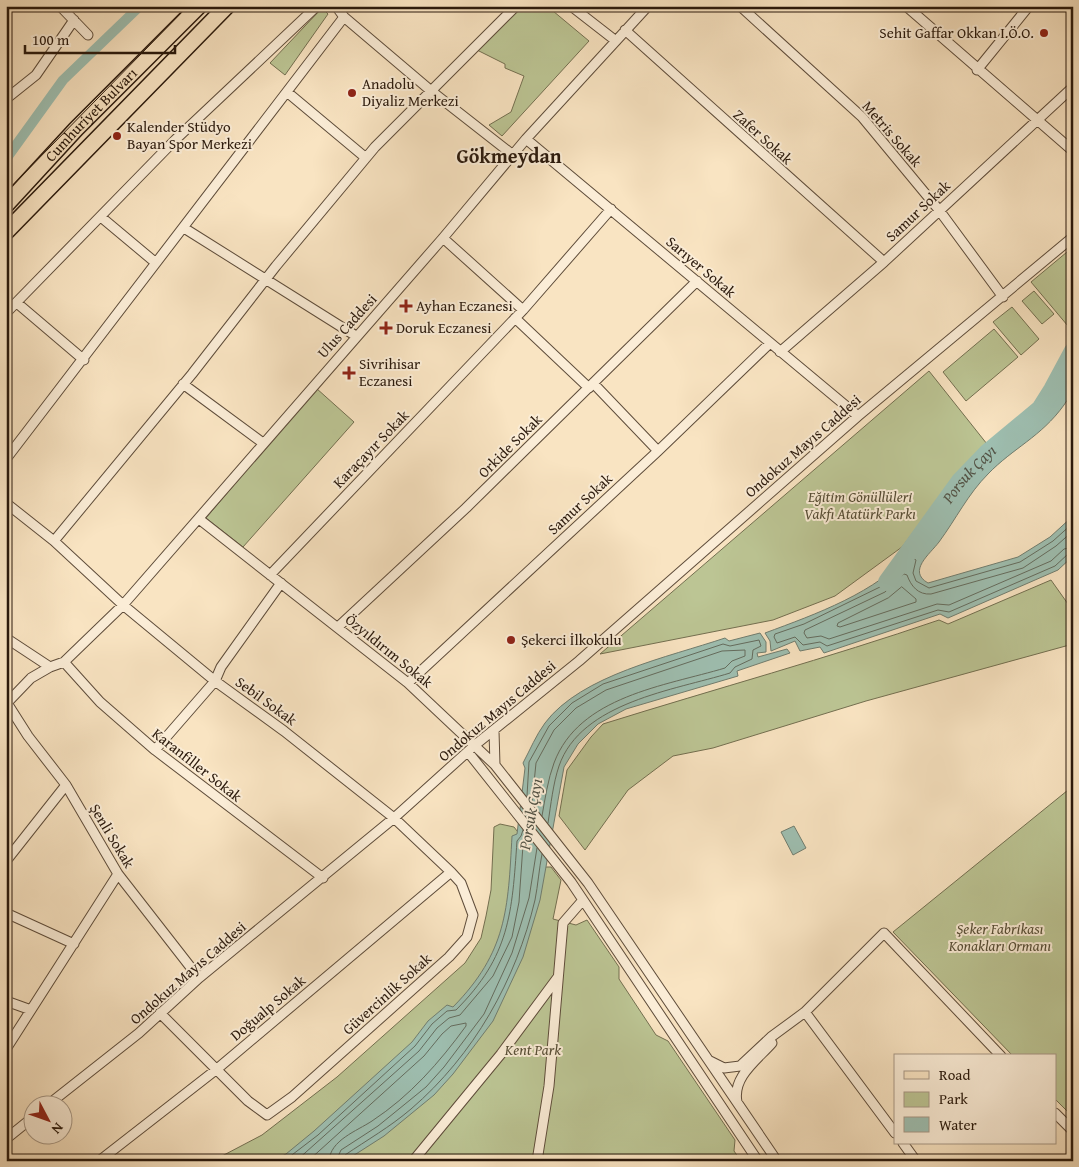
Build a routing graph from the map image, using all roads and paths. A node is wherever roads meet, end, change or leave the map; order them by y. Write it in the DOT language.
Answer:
graph roads {
  1 [pos="60,6"];
  2 [pos="199,6"];
  3 [pos="227,6"];
  4 [pos="317,6"];
  5 [pos="336,6"];
  6 [pos="516,6"];
  7 [pos="571,6"];
  8 [pos="648,6"];
  9 [pos="740,6"];
  10 [pos="906,6"];
  11 [pos="1029,6"];
  12 [pos="344,17"];
  13 [pos="74,20"];
  14 [pos="625,30"];
  15 [pos="88,35"];
  16 [pos="616,41"];
  17 [pos="977,70"];
  18 [pos="1073,87"];
  19 [pos="430,90"];
  20 [pos="287,92"];
  21 [pos="6,99"];
  22 [pos="1037,120"];
  23 [pos="526,139"];
  24 [pos="1073,152"];
  25 [pos="513,155"];
  26 [pos="366,158"];
  27 [pos="6,205"];
  28 [pos="611,209"];
  29 [pos="939,210"];
  30 [pos="101,217"];
  31 [pos="184,228"];
  32 [pos="6,232"];
  33 [pos="1073,237"];
  34 [pos="443,238"];
  35 [pos="884,262"];
  36 [pos="156,263"];
  37 [pos="266,279"];
  38 [pos="697,281"];
  39 [pos="1003,297"];
  40 [pos="17,303"];
  41 [pos="523,310"];
  42 [pos="6,313"];
  43 [pos="515,318"];
  44 [pos="356,336"];
  45 [pos="770,344"];
  46 [pos="780,352"];
  47 [pos="84,360"];
  48 [pos="184,384"];
  49 [pos="591,386"];
  50 [pos="858,416"];
  51 [pos="263,443"];
  52 [pos="658,451"];
  53 [pos="6,459"];
  54 [pos="6,503"];
  55 [pos="200,519"];
  56 [pos="54,542"];
  57 [pos="270,574"];
  58 [pos="281,583"];
  59 [pos="123,604"];
  60 [pos="338,627"];
  61 [pos="6,638"];
  62 [pos="64,662"];
  63 [pos="50,667"];
  64 [pos="215,681"];
  65 [pos="408,683"];
  66 [pos="7,703"];
  67 [pos="494,730"];
  68 [pos="472,749"];
  69 [pos="156,750"];
  70 [pos="495,765"];
  71 [pos="66,785"];
  72 [pos="394,818"];
  73 [pos="6,861"];
  74 [pos="451,872"];
  75 [pos="118,874"];
  76 [pos="323,878"];
  77 [pos="583,900"];
  78 [pos="6,913"];
  79 [pos="74,944"];
  80 [pos="558,976"];
  81 [pos="199,978"];
  82 [pos="6,1001"];
  83 [pos="31,1010"];
  84 [pos="805,1012"];
  85 [pos="160,1013"];
  86 [pos="784,1030"];
  87 [pos="6,1049"];
  88 [pos="999,1054"];
  89 [pos="706,1058"];
  90 [pos="217,1069"];
  91 [pos="730,1069"];
  92 [pos="718,1077"];
  93 [pos="740,1079"];
  94 [pos="706,1085"];
  95 [pos="727,1090"];
  96 [pos="61,1094"];
  97 [pos="715,1097"];
  98 [pos="737,1104"];
  99 [pos="1056,1114"];
  100 [pos="22,1126"];
  101 [pos="894,1132"];
  102 [pos="1073,1132"];
  103 [pos="6,1139"];
  104 [pos="904,1144"];
  105 [pos="99,1161"];
  106 [pos="413,1161"];
  107 [pos="537,1161"];
  108 [pos="758,1161"];
  109 [pos="777,1161"];
  110 [pos="916,1161"];
  1 -- 13 [label="street"];
  2 -- 27 [label="main road, Cumhuriyet Bulvarı"];
  3 -- 32 [label="main road, Cumhuriyet Bulvarı"];
  4 -- 30 [label="street"];
  5 -- 12 [label="street"];
  6 -- 19 [label="street"];
  7 -- 16 [label="street"];
  8 -- 14 [label="street, Ulus Caddesi"];
  9 -- 29 [label="street, Metris Sokak"];
  10 -- 17 [label="street"];
  11 -- 17 [label="street"];
  12 -- 19 [label="street"];
  12 -- 20 [label="street"];
  13 -- 15 [label="street"];
  13 -- 21 [label="street"];
  14 -- 16 [label="street, Ulus Caddesi"];
  14 -- 35 [label="street, Zafer Sokak"];
  16 -- 23 [label="street, Ulus Caddesi"];
  17 -- 22 [label="street"];
  18 -- 22 [label="street, Samur Sokak"];
  19 -- 25 [label="street"];
  19 -- 26 [label="street"];
  20 -- 26 [label="street"];
  20 -- 31 [label="street"];
  22 -- 24 [label="street"];
  22 -- 29 [label="street, Samur Sokak"];
  23 -- 25 [label="street, Ulus Caddesi"];
  23 -- 28 [label="street, Sarıyer Sokak"];
  25 -- 34 [label="street, Ulus Caddesi"];
  26 -- 37 [label="street"];
  28 -- 38 [label="street, Sarıyer Sokak"];
  28 -- 41 [label="street, Karaçayır Sokak"];
  29 -- 35 [label="street, Samur Sokak"];
  29 -- 39 [label="street, Metris Sokak"];
  30 -- 36 [label="street"];
  30 -- 40 [label="street"];
  31 -- 36 [label="street"];
  31 -- 37 [label="street"];
  33 -- 39 [label="street, Ondokuz Mayıs Caddesi"];
  34 -- 41 [label="street"];
  34 -- 44 [label="street, Ulus Caddesi"];
  35 -- 46 [label="street, Samur Sokak"];
  36 -- 47 [label="street"];
  37 -- 44 [label="street"];
  37 -- 48 [label="street"];
  38 -- 45 [label="street, Sarıyer Sokak"];
  38 -- 49 [label="street, Orkide Sokak"];
  39 -- 50 [label="street, Ondokuz Mayıs Caddesi"];
  40 -- 42 [label="street"];
  40 -- 47 [label="street"];
  41 -- 43 [label="street, Karaçayır Sokak"];
  43 -- 49 [label="street"];
  43 -- 57 [label="street, Karaçayır Sokak"];
  44 -- 51 [label="street, Ulus Caddesi"];
  45 -- 46 [label="street, Sarıyer Sokak"];
  45 -- 52 [label="street, Samur Sokak"];
  46 -- 50 [label="street, Sarıyer Sokak"];
  47 -- 53 [label="street"];
  48 -- 51 [label="street"];
  48 -- 56 [label="street"];
  49 -- 52 [label="street"];
  49 -- 60 [label="street, Orkide Sokak"];
  50 -- 67 [label="street, Ondokuz Mayıs Caddesi"];
  51 -- 55 [label="street, Ulus Caddesi"];
  52 -- 65 [label="street, Samur Sokak"];
  54 -- 56 [label="street, Sebil Sokak"];
  55 -- 57 [label="street, Özyıldırım Sokak"];
  55 -- 59 [label="street, Ulus Caddesi"];
  56 -- 59 [label="street, Sebil Sokak"];
  57 -- 58 [label="street, Özyıldırım Sokak"];
  58 -- 60 [label="street, Özyıldırım Sokak"];
  58 -- 64 [label="street"];
  59 -- 62 [label="street, Ulus Caddesi"];
  59 -- 64 [label="street, Sebil Sokak"];
  60 -- 65 [label="street, Özyıldırım Sokak"];
  61 -- 63 [label="street"];
  62 -- 63 [label="street"];
  62 -- 69 [label="street, Karanfiller Sokak"];
  63 -- 66 [label="street"];
  64 -- 69 [label="street"];
  64 -- 72 [label="street, Sebil Sokak"];
  65 -- 68 [label="street, Özyıldırım Sokak"];
  66 -- 71 [label="street, Şenli Sokak"];
  67 -- 68 [label="street, Ondokuz Mayıs Caddesi"];
  67 -- 70 [label="street"];
  68 -- 70 [label="street"];
  68 -- 72 [label="street, Ondokuz Mayıs Caddesi"];
  68 -- 77 [label="street"];
  69 -- 76 [label="street, Karanfiller Sokak"];
  70 -- 89 [label="street"];
  71 -- 73 [label="street"];
  71 -- 75 [label="street, Şenli Sokak"];
  72 -- 74 [label="street, Sebil Sokak"];
  72 -- 76 [label="street, Ondokuz Mayıs Caddesi"];
  74 -- 90 [label="street, Doğualp Sokak"];
  74 -- 90 [label="street, Güvercinlik Sokak"];
  75 -- 79 [label="street"];
  75 -- 81 [label="street, Şenli Sokak"];
  76 -- 81 [label="street, Ondokuz Mayıs Caddesi"];
  77 -- 80 [label="street"];
  77 -- 94 [label="street"];
  78 -- 79 [label="street"];
  79 -- 83 [label="street"];
  80 -- 106 [label="street"];
  80 -- 107 [label="street"];
  81 -- 85 [label="street, Ondokuz Mayıs Caddesi"];
  82 -- 83 [label="street"];
  83 -- 87 [label="street"];
  84 -- 86 [label="street"];
  84 -- 88 [label="street"];
  84 -- 101 [label="street"];
  85 -- 90 [label="street"];
  85 -- 96 [label="street, Ondokuz Mayıs Caddesi"];
  86 -- 91 [label="street"];
  86 -- 93 [label="street"];
  89 -- 91 [label="street"];
  89 -- 92 [label="street"];
  90 -- 105 [label="street, Doğualp Sokak"];
  91 -- 92 [label="street"];
  92 -- 94 [label="street"];
  92 -- 95 [label="street"];
  93 -- 95 [label="street"];
  93 -- 98 [label="street"];
  94 -- 97 [label="street"];
  95 -- 97 [label="street"];
  95 -- 98 [label="street"];
  97 -- 108 [label="street"];
  98 -- 109 [label="street"];
  99 -- 102 [label="street"];
  100 -- 103 [label="street"];
  104 -- 110 [label="street"];
}
